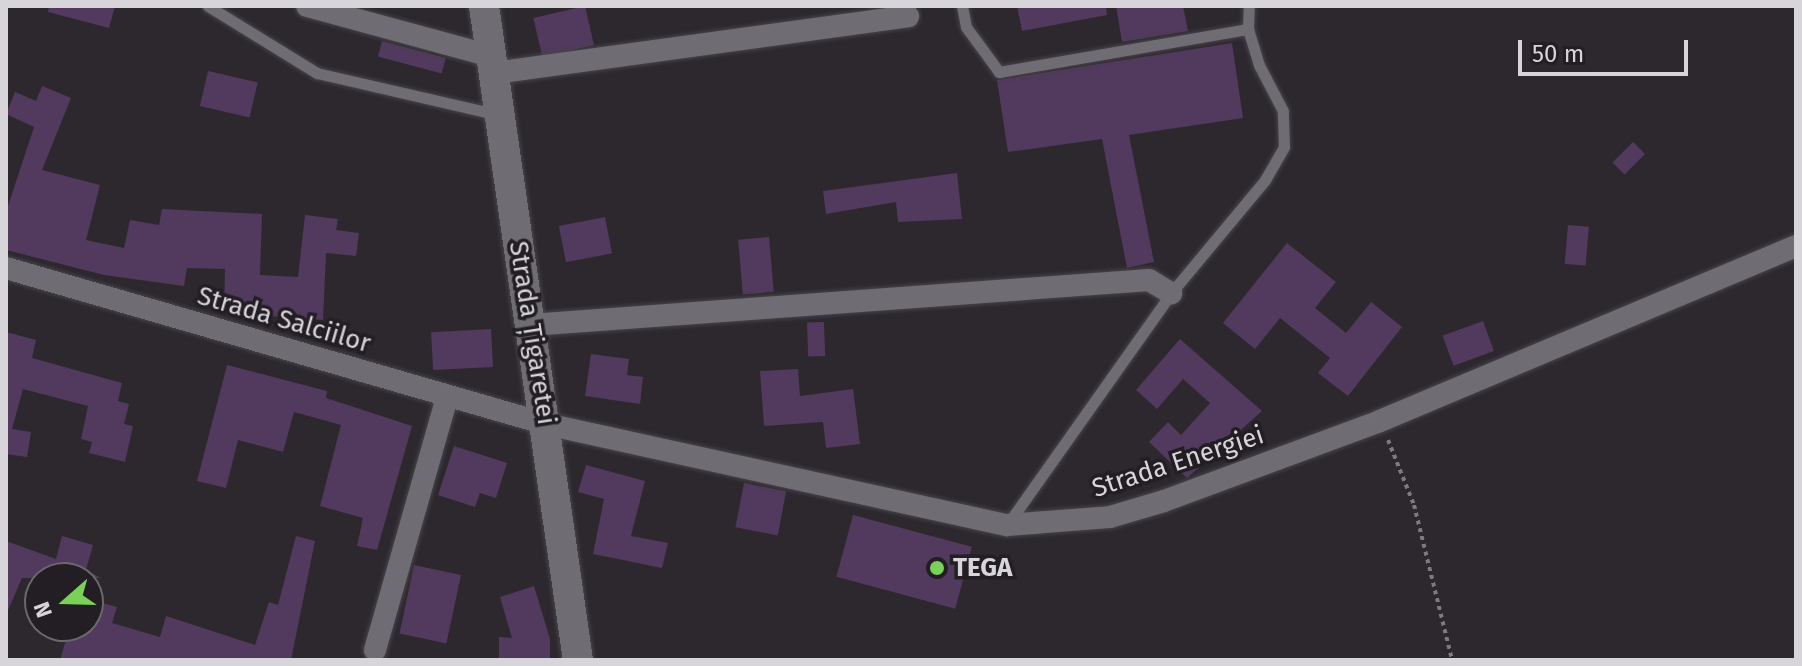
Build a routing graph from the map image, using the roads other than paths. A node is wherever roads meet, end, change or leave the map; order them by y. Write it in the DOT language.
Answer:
graph roads {
  1 [pos="208,6"];
  2 [pos="307,6"];
  3 [pos="484,6"];
  4 [pos="962,6"];
  5 [pos="1249,6"];
  6 [pos="908,16"];
  7 [pos="1248,29"];
  8 [pos="492,65"];
  9 [pos="500,115"];
  10 [pos="1796,246"];
  11 [pos="6,268"];
  12 [pos="1171,293"];
  13 [pos="530,325"];
  14 [pos="447,398"];
  15 [pos="546,424"];
  16 [pos="1007,525"];
  17 [pos="375,650"];
  18 [pos="578,660"];
  1 -- 9 [label="lane"];
  2 -- 8 [label="street"];
  3 -- 8 [label="main road, Strada Țigaretei"];
  4 -- 7 [label="lane"];
  5 -- 7 [label="lane"];
  6 -- 8 [label="street"];
  7 -- 12 [label="lane"];
  8 -- 9 [label="main road, Strada Țigaretei"];
  9 -- 13 [label="main road, Strada Țigaretei"];
  10 -- 16 [label="street, Strada Energiei"];
  11 -- 14 [label="street, Strada Salciilor"];
  12 -- 13 [label="street"];
  12 -- 16 [label="lane"];
  13 -- 15 [label="main road, Strada Țigaretei"];
  14 -- 15 [label="street, Strada Salciilor"];
  14 -- 17 [label="street"];
  15 -- 16 [label="street, Strada Energiei"];
  15 -- 18 [label="main road, Strada Țigaretei"];
}
